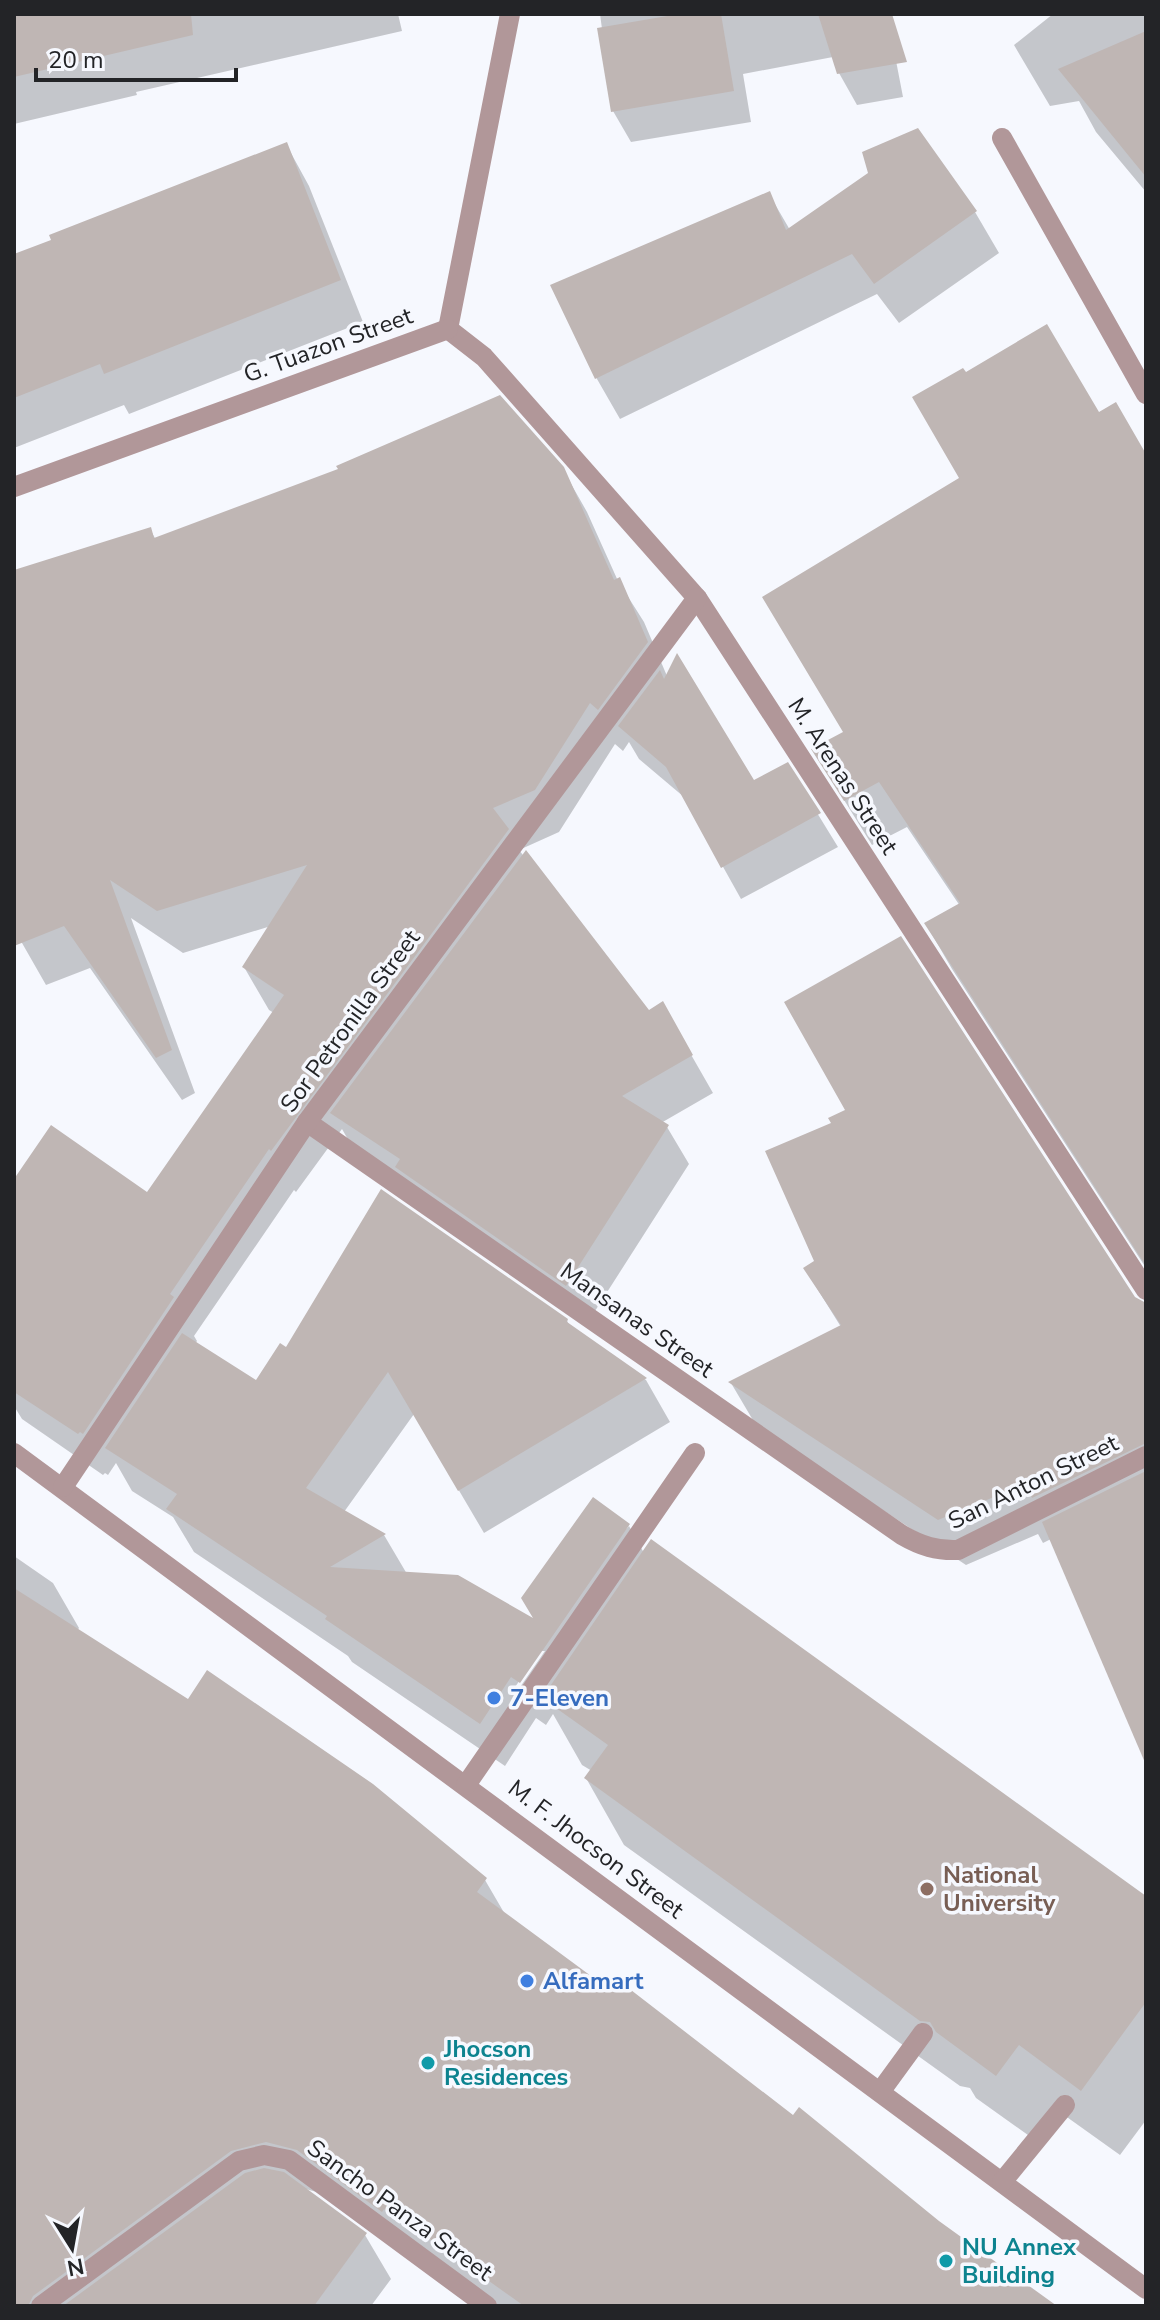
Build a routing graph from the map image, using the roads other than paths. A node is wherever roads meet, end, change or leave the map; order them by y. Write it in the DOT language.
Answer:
graph roads {
  1 [pos="510,14"];
  2 [pos="1002,138"];
  3 [pos="448,329"];
  4 [pos="1146,394"];
  5 [pos="14,487"];
  6 [pos="697,598"];
  7 [pos="307,1122"];
  8 [pos="1146,1290"];
  9 [pos="14,1453"];
  10 [pos="695,1453"];
  11 [pos="1146,1456"];
  12 [pos="63,1487"];
  13 [pos="941,1551"];
  14 [pos="466,1785"];
  15 [pos="923,2033"];
  16 [pos="880,2092"];
  17 [pos="1065,2105"];
  18 [pos="1002,2182"];
  19 [pos="1146,2289"];
  20 [pos="41,2306"];
  21 [pos="487,2306"];
  1 -- 3 [label="street, G. Tuazon Street"];
  2 -- 4 [label="street"];
  3 -- 5 [label="street, G. Tuazon Street"];
  3 -- 6 [label="street, M. Arenas Street"];
  6 -- 7 [label="street, Sor Petronilla Street"];
  6 -- 8 [label="street, M. Arenas Street"];
  7 -- 12 [label="street, Sor Petronilla Street"];
  7 -- 13 [label="street, Mansanas Street"];
  9 -- 12 [label="street, M. F. Jhocson Street"];
  10 -- 14 [label="street"];
  11 -- 13 [label="street, San Anton Street"];
  12 -- 14 [label="street, M. F. Jhocson Street"];
  14 -- 16 [label="street, M. F. Jhocson Street"];
  15 -- 16 [label="street"];
  16 -- 18 [label="street, M. F. Jhocson Street"];
  17 -- 18 [label="street"];
  18 -- 19 [label="street, M. F. Jhocson Street"];
  20 -- 21 [label="street, Sancho Panza Street"];
}
